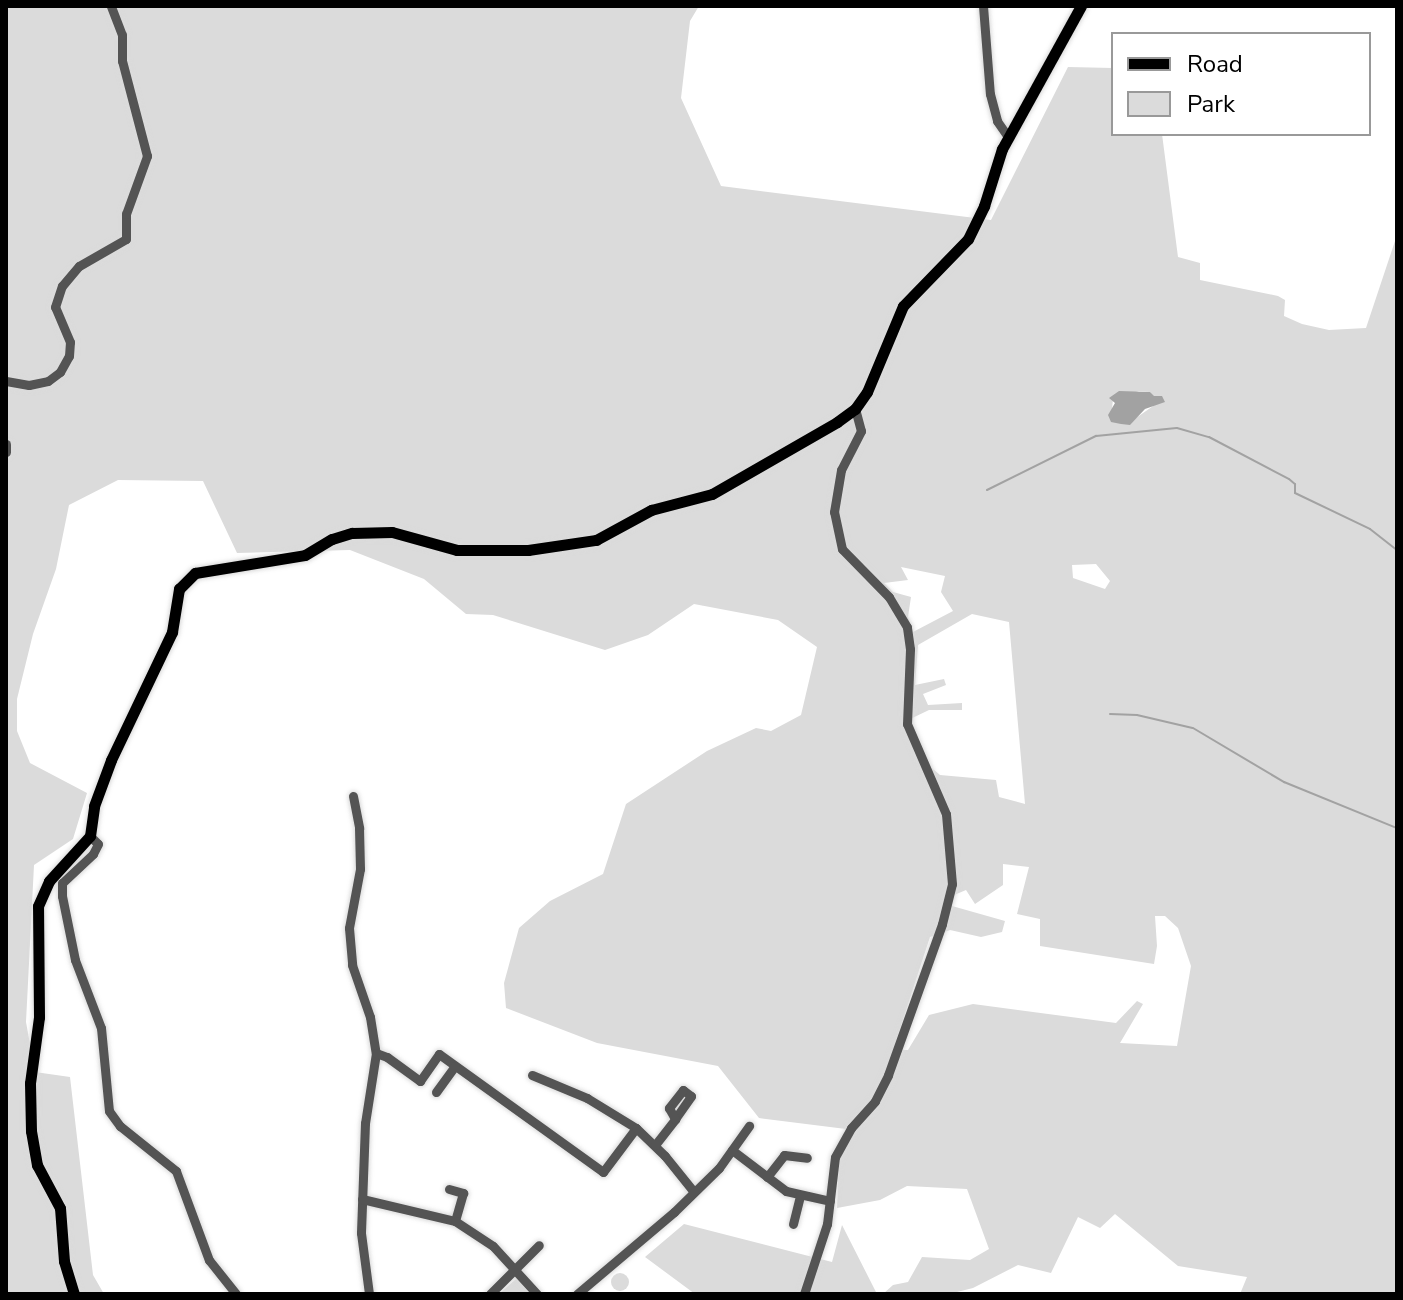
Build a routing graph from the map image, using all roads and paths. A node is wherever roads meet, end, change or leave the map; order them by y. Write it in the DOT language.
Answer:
graph roads {
  1 [pos="111,6"];
  2 [pos="983,6"];
  3 [pos="1081,6"];
  4 [pos="1008,137"];
  5 [pos="6,381"];
  6 [pos="855,409"];
  7 [pos="6,444"];
  8 [pos="6,452"];
  9 [pos="353,796"];
  10 [pos="90,836"];
  11 [pos="376,1053"];
  12 [pos="455,1066"];
  13 [pos="532,1075"];
  14 [pos="436,1092"];
  15 [pos="675,1119"];
  16 [pos="749,1126"];
  17 [pos="636,1128"];
  18 [pos="655,1145"];
  19 [pos="732,1150"];
  20 [pos="807,1158"];
  21 [pos="767,1177"];
  22 [pos="449,1189"];
  23 [pos="694,1192"];
  24 [pos="800,1195"];
  25 [pos="362,1199"];
  26 [pos="830,1201"];
  27 [pos="455,1221"];
  28 [pos="793,1224"];
  29 [pos="539,1245"];
  30 [pos="516,1269"];
  31 [pos="223,1280"];
  32 [pos="74,1294"];
  33 [pos="219,1294"];
  34 [pos="236,1294"];
  35 [pos="369,1294"];
  36 [pos="490,1294"];
  37 [pos="537,1294"];
  38 [pos="577,1294"];
  39 [pos="804,1294"];
  1 -- 5 [label="street"];
  2 -- 4 [label="street"];
  3 -- 4 [label="main road"];
  4 -- 6 [label="main road"];
  6 -- 10 [label="main road"];
  6 -- 26 [label="street"];
  7 -- 8 [label="street"];
  9 -- 11 [label="street"];
  10 -- 31 [label="street"];
  10 -- 32 [label="main road"];
  11 -- 12 [label="street"];
  11 -- 25 [label="street"];
  12 -- 14 [label="street"];
  12 -- 17 [label="street"];
  13 -- 17 [label="street"];
  15 -- 18 [label="street"];
  16 -- 19 [label="street"];
  17 -- 18 [label="street"];
  18 -- 23 [label="street"];
  19 -- 21 [label="street"];
  19 -- 23 [label="street"];
  20 -- 21 [label="street"];
  21 -- 24 [label="street"];
  22 -- 27 [label="street"];
  23 -- 38 [label="street"];
  24 -- 26 [label="street"];
  24 -- 28 [label="street"];
  25 -- 27 [label="street"];
  25 -- 35 [label="street"];
  26 -- 39 [label="street"];
  27 -- 30 [label="street"];
  29 -- 30 [label="street"];
  30 -- 36 [label="street"];
  30 -- 37 [label="street"];
  31 -- 33 [label="street"];
  31 -- 34 [label="street"];
}
